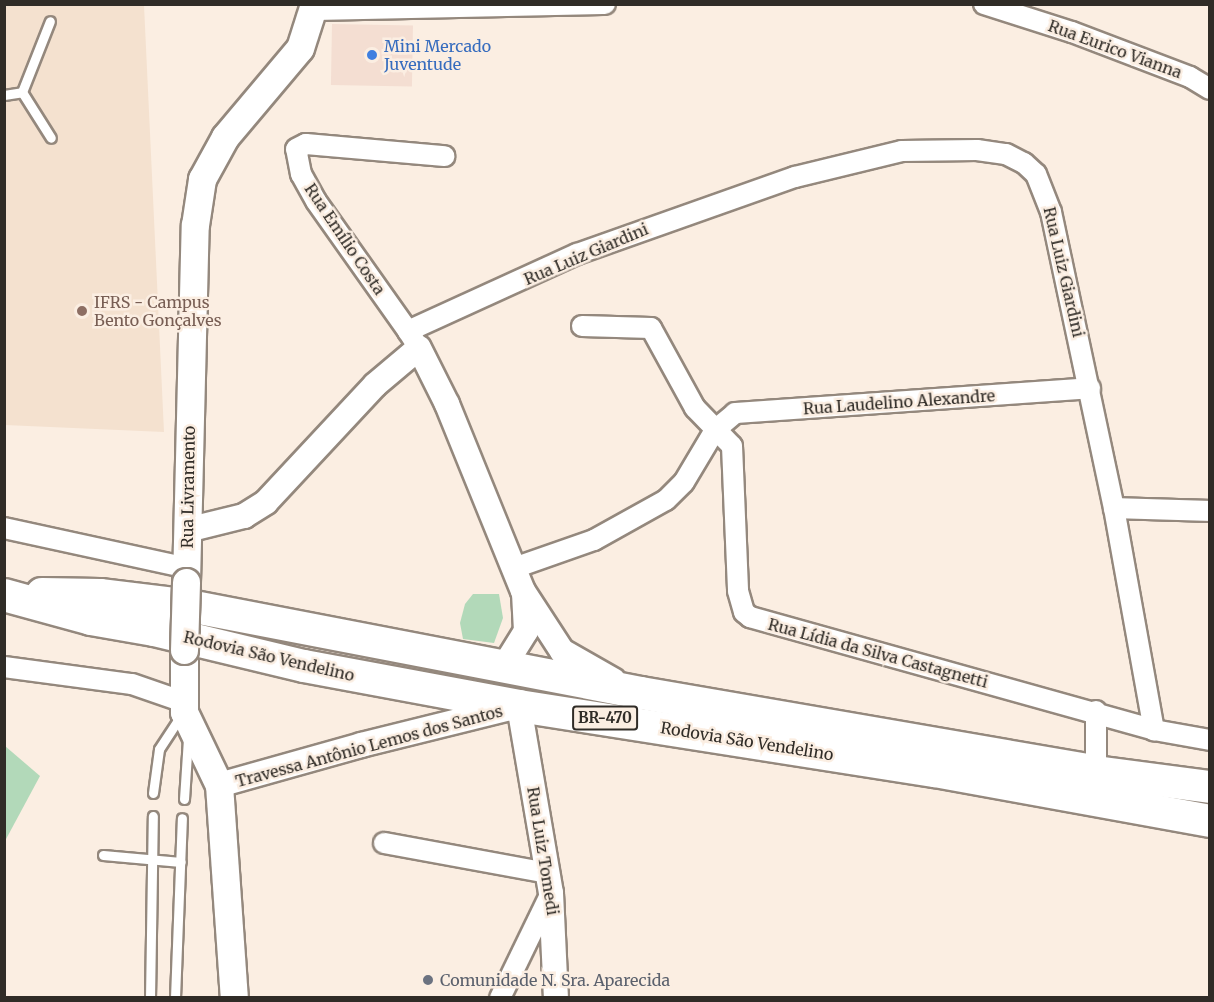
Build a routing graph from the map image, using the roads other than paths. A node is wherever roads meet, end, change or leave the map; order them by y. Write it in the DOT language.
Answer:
graph roads {
  1 [pos="605,4"];
  2 [pos="984,4"];
  3 [pos="313,7"];
  4 [pos="50,21"];
  5 [pos="1209,89"];
  6 [pos="22,93"];
  7 [pos="4,95"];
  8 [pos="51,138"];
  9 [pos="444,156"];
  10 [pos="582,327"];
  11 [pos="413,340"];
  12 [pos="1090,388"];
  13 [pos="715,430"];
  14 [pos="1114,508"];
  15 [pos="1209,512"];
  16 [pos="4,528"];
  17 [pos="187,530"];
  18 [pos="514,568"];
  19 [pos="186,575"];
  20 [pos="523,591"];
  21 [pos="4,594"];
  22 [pos="4,667"];
  23 [pos="503,668"];
  24 [pos="641,693"];
  25 [pos="519,706"];
  26 [pos="1096,711"];
  27 [pos="184,712"];
  28 [pos="1154,730"];
  29 [pos="1209,740"];
  30 [pos="1096,772"];
  31 [pos="219,785"];
  32 [pos="1209,787"];
  33 [pos="153,793"];
  34 [pos="184,799"];
  35 [pos="153,816"];
  36 [pos="182,818"];
  37 [pos="1209,821"];
  38 [pos="384,843"];
  39 [pos="103,855"];
  40 [pos="153,859"];
  41 [pos="181,862"];
  42 [pos="549,883"];
  43 [pos="150,998"];
  44 [pos="175,998"];
  45 [pos="234,998"];
  46 [pos="500,998"];
  47 [pos="556,998"];
  1 -- 3 [label="street"];
  2 -- 5 [label="street, Rua Eurico Vianna"];
  3 -- 17 [label="main road, Rua Livramento"];
  4 -- 6 [label="lane"];
  6 -- 7 [label="lane"];
  6 -- 8 [label="lane"];
  9 -- 11 [label="street, Rua Emílio Costa"];
  10 -- 13 [label="street, Rua Lídia da Silva Castagnetti"];
  11 -- 12 [label="street, Rua Luiz Giardini"];
  11 -- 17 [label="street"];
  11 -- 18 [label="street"];
  12 -- 13 [label="street, Rua Laudelino Alexandre"];
  12 -- 14 [label="street, Rua Luiz Giardini"];
  13 -- 18 [label="street"];
  13 -- 26 [label="street, Rua Lídia da Silva Castagnetti"];
  14 -- 15 [label="street"];
  14 -- 28 [label="street, Rua Luiz Giardini"];
  16 -- 19 [label="street"];
  17 -- 19 [label="main road, Rua Livramento"];
  18 -- 20 [label="street"];
  19 -- 27 [label="main road, Rua Livramento, bridge"];
  20 -- 23 [label="street"];
  20 -- 24 [label="street"];
  21 -- 23 [label="highway, BR-470"];
  21 -- 25 [label="highway, Rodovia São Vendelino / BR-470"];
  22 -- 27 [label="street"];
  23 -- 24 [label="highway, BR-470"];
  24 -- 30 [label="highway, BR-470"];
  25 -- 31 [label="street, Travessa Antônio Lemos dos Santos"];
  25 -- 37 [label="highway, Rodovia São Vendelino / BR-470"];
  25 -- 42 [label="street, Rua Luiz Tomedi"];
  26 -- 28 [label="street, Rua Lídia da Silva Castagnetti"];
  26 -- 30 [label="street"];
  27 -- 31 [label="main road, Rua Livramento"];
  27 -- 33 [label="lane"];
  27 -- 34 [label="lane"];
  28 -- 29 [label="street, Rua Lídia da Silva Castagnetti"];
  30 -- 32 [label="highway, BR-470"];
  31 -- 45 [label="main road, Rua Livramento"];
  35 -- 40 [label="lane"];
  36 -- 41 [label="lane"];
  38 -- 42 [label="street"];
  39 -- 40 [label="lane"];
  40 -- 41 [label="lane"];
  40 -- 43 [label="lane"];
  41 -- 44 [label="lane"];
  42 -- 46 [label="street"];
  42 -- 47 [label="street, Rua Luiz Tomedi"];
}
